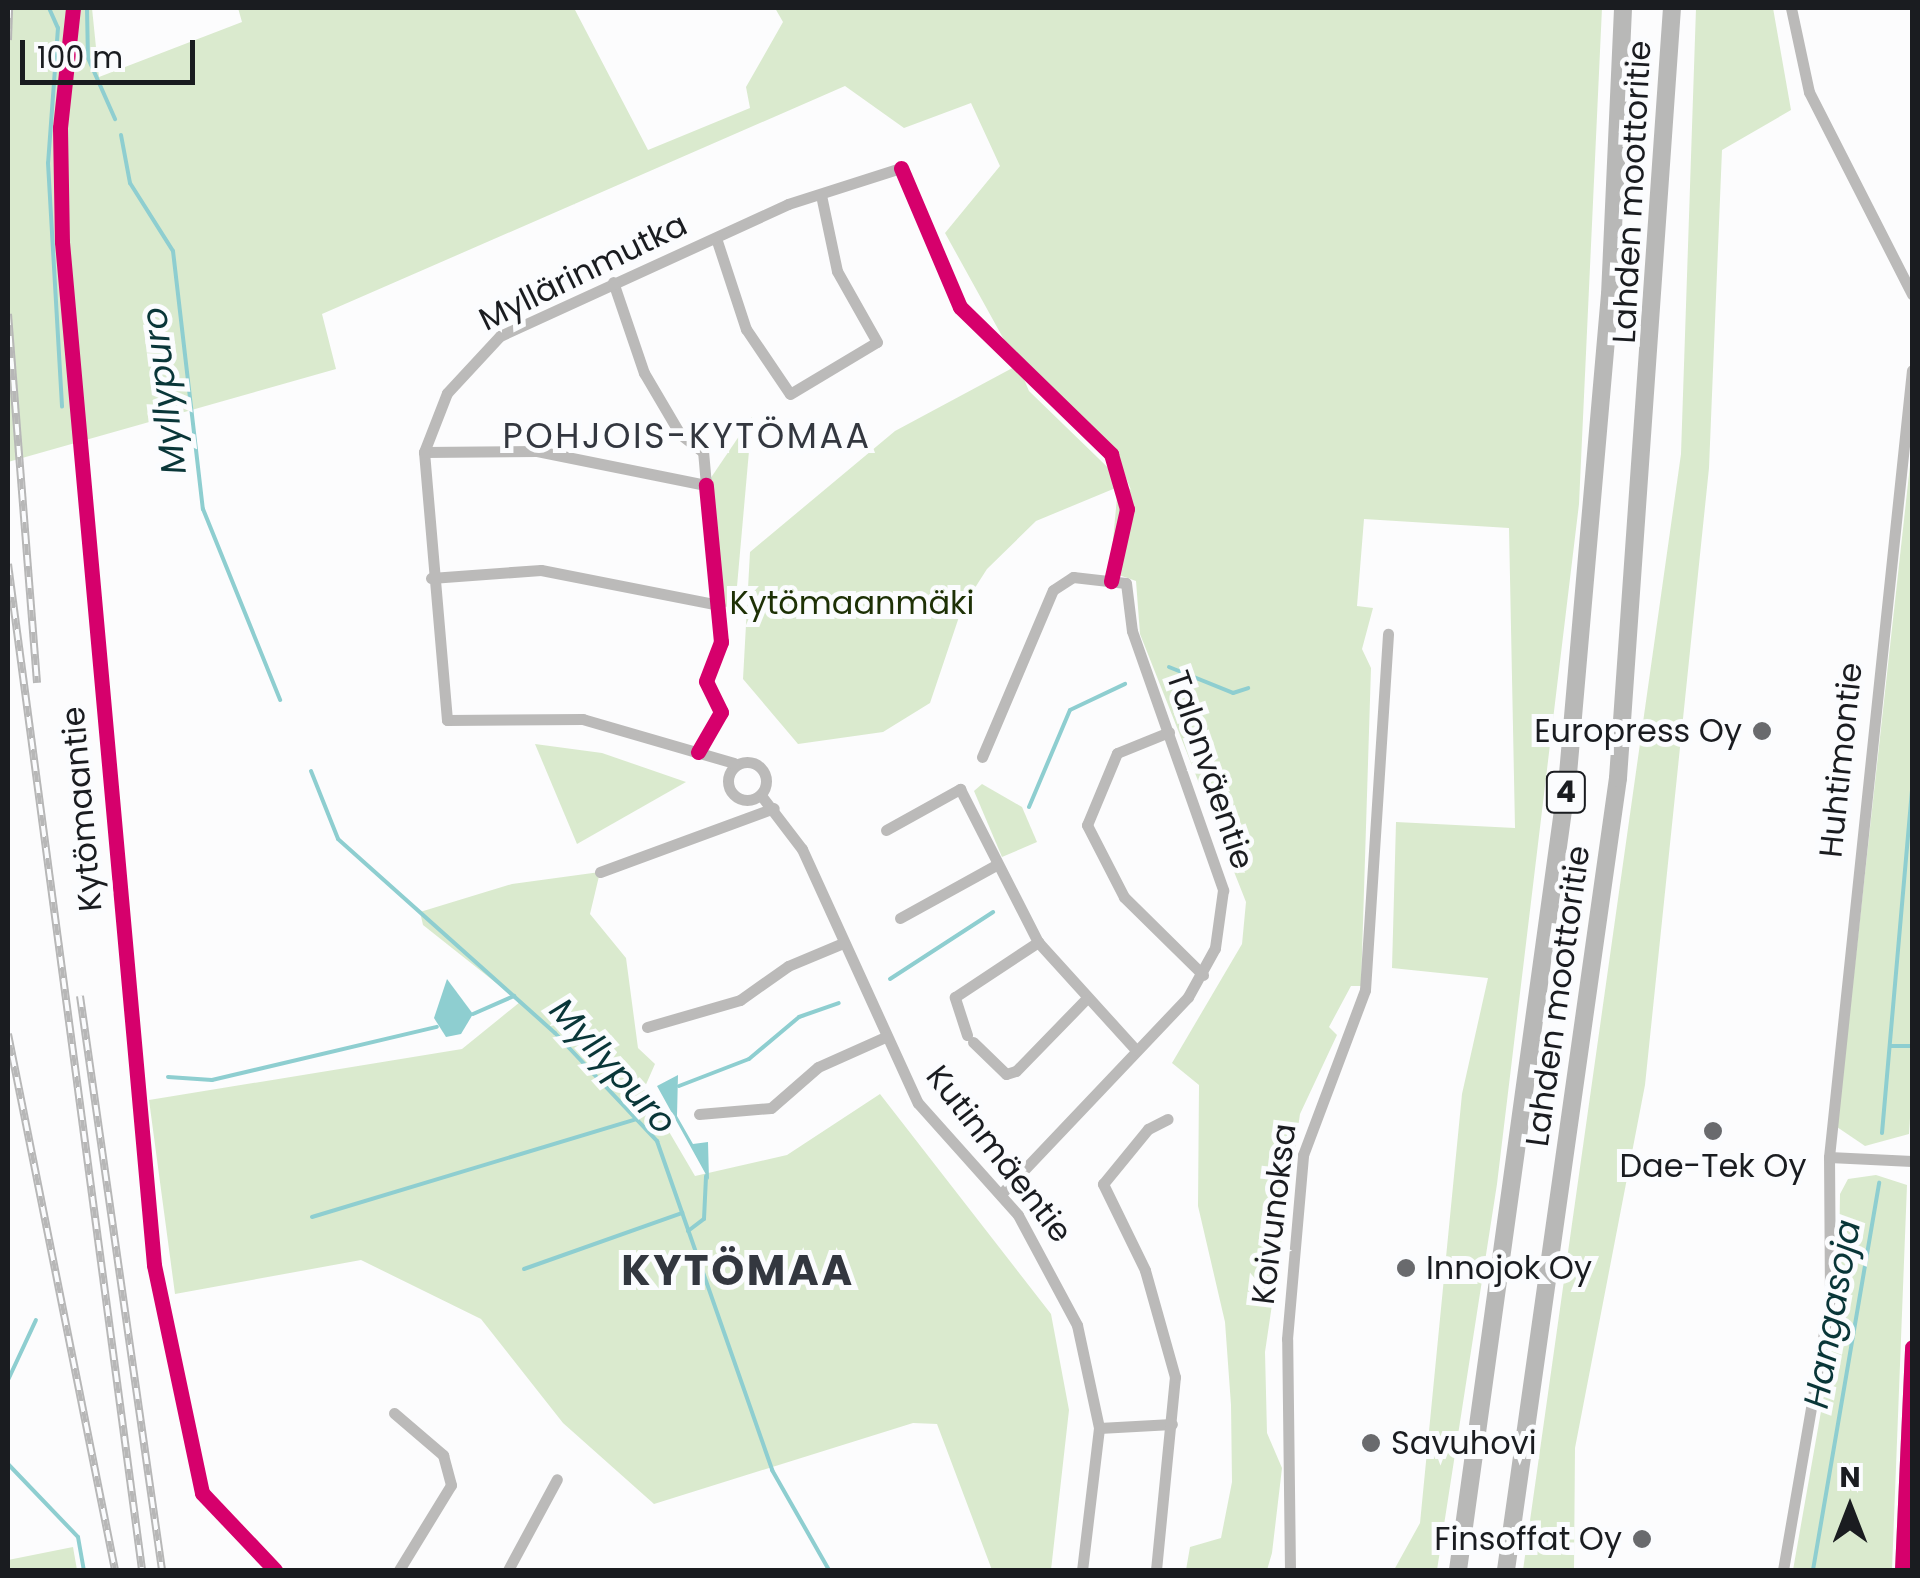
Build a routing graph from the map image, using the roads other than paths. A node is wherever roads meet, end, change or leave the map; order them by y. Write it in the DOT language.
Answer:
graph roads {
  1 [pos="73,8"];
  2 [pos="1623,8"];
  3 [pos="1672,8"];
  4 [pos="1791,8"];
  5 [pos="902,168"];
  6 [pos="821,195"];
  7 [pos="716,238"];
  8 [pos="614,282"];
  9 [pos="1912,294"];
  10 [pos="1912,370"];
  11 [pos="424,452"];
  12 [pos="432,578"];
  13 [pos="720,605"];
  14 [pos="1388,634"];
  15 [pos="1169,732"];
  16 [pos="982,757"];
  17 [pos="734,763"];
  18 [pos="763,798"];
  19 [pos="774,808"];
  20 [pos="886,830"];
  21 [pos="996,864"];
  22 [pos="600,872"];
  23 [pos="900,918"];
  24 [pos="1038,942"];
  25 [pos="843,944"];
  26 [pos="1202,975"];
  27 [pos="1085,1000"];
  28 [pos="647,1027"];
  29 [pos="885,1037"];
  30 [pos="1136,1050"];
  31 [pos="699,1114"];
  32 [pos="1168,1119"];
  33 [pos="1829,1157"];
  34 [pos="1912,1161"];
  35 [pos="1000,1194"];
  36 [pos="1912,1346"];
  37 [pos="394,1413"];
  38 [pos="1172,1424"];
  39 [pos="1098,1428"];
  40 [pos="557,1479"];
  41 [pos="275,1570"];
  42 [pos="399,1570"];
  43 [pos="508,1570"];
  44 [pos="1082,1570"];
  45 [pos="1156,1570"];
  46 [pos="1290,1570"];
  47 [pos="1458,1570"];
  48 [pos="1506,1570"];
  49 [pos="1783,1570"];
  50 [pos="1902,1570"];
  1 -- 41 [label="street, Kytömaantie"];
  2 -- 47 [label="highway, Lahden moottoritie / 4"];
  3 -- 48 [label="highway, Lahden moottoritie / 4"];
  4 -- 9 [label="street"];
  5 -- 6 [label="street, Myllärinmutka"];
  6 -- 7 [label="street, Myllärinmutka"];
  6 -- 7 [label="street"];
  7 -- 8 [label="street, Myllärinmutka"];
  8 -- 11 [label="street, Myllärinmutka"];
  8 -- 11 [label="street"];
  10 -- 33 [label="street, Huhtimontie"];
  11 -- 12 [label="street"];
  12 -- 13 [label="street"];
  12 -- 17 [label="street, Kutinmäentie"];
  14 -- 46 [label="street, Koivunoksa"];
  15 -- 16 [label="street, Talonväentie"];
  15 -- 26 [label="street, Talonväentie"];
  15 -- 26 [label="street"];
  17 -- 18 [label="street, Kutinmäentie"];
  17 -- 18 [label="street, Kutinmäentie"];
  18 -- 19 [label="street, Kutinmäentie"];
  19 -- 22 [label="street"];
  19 -- 25 [label="street, Kutinmäentie"];
  20 -- 21 [label="street"];
  21 -- 23 [label="street"];
  21 -- 24 [label="street"];
  24 -- 27 [label="street"];
  24 -- 27 [label="street"];
  25 -- 28 [label="street"];
  25 -- 29 [label="street, Kutinmäentie"];
  26 -- 30 [label="street, Talonväentie"];
  27 -- 30 [label="street"];
  29 -- 31 [label="street"];
  29 -- 35 [label="street, Kutinmäentie"];
  30 -- 35 [label="street, Talonväentie"];
  32 -- 38 [label="street"];
  33 -- 34 [label="street"];
  33 -- 49 [label="street, Huhtimontie"];
  35 -- 39 [label="street, Kutinmäentie"];
  36 -- 50 [label="main road"];
  37 -- 42 [label="street"];
  38 -- 39 [label="street"];
  38 -- 45 [label="street"];
  39 -- 44 [label="street, Kutinmäentie"];
  40 -- 43 [label="street"];
}
